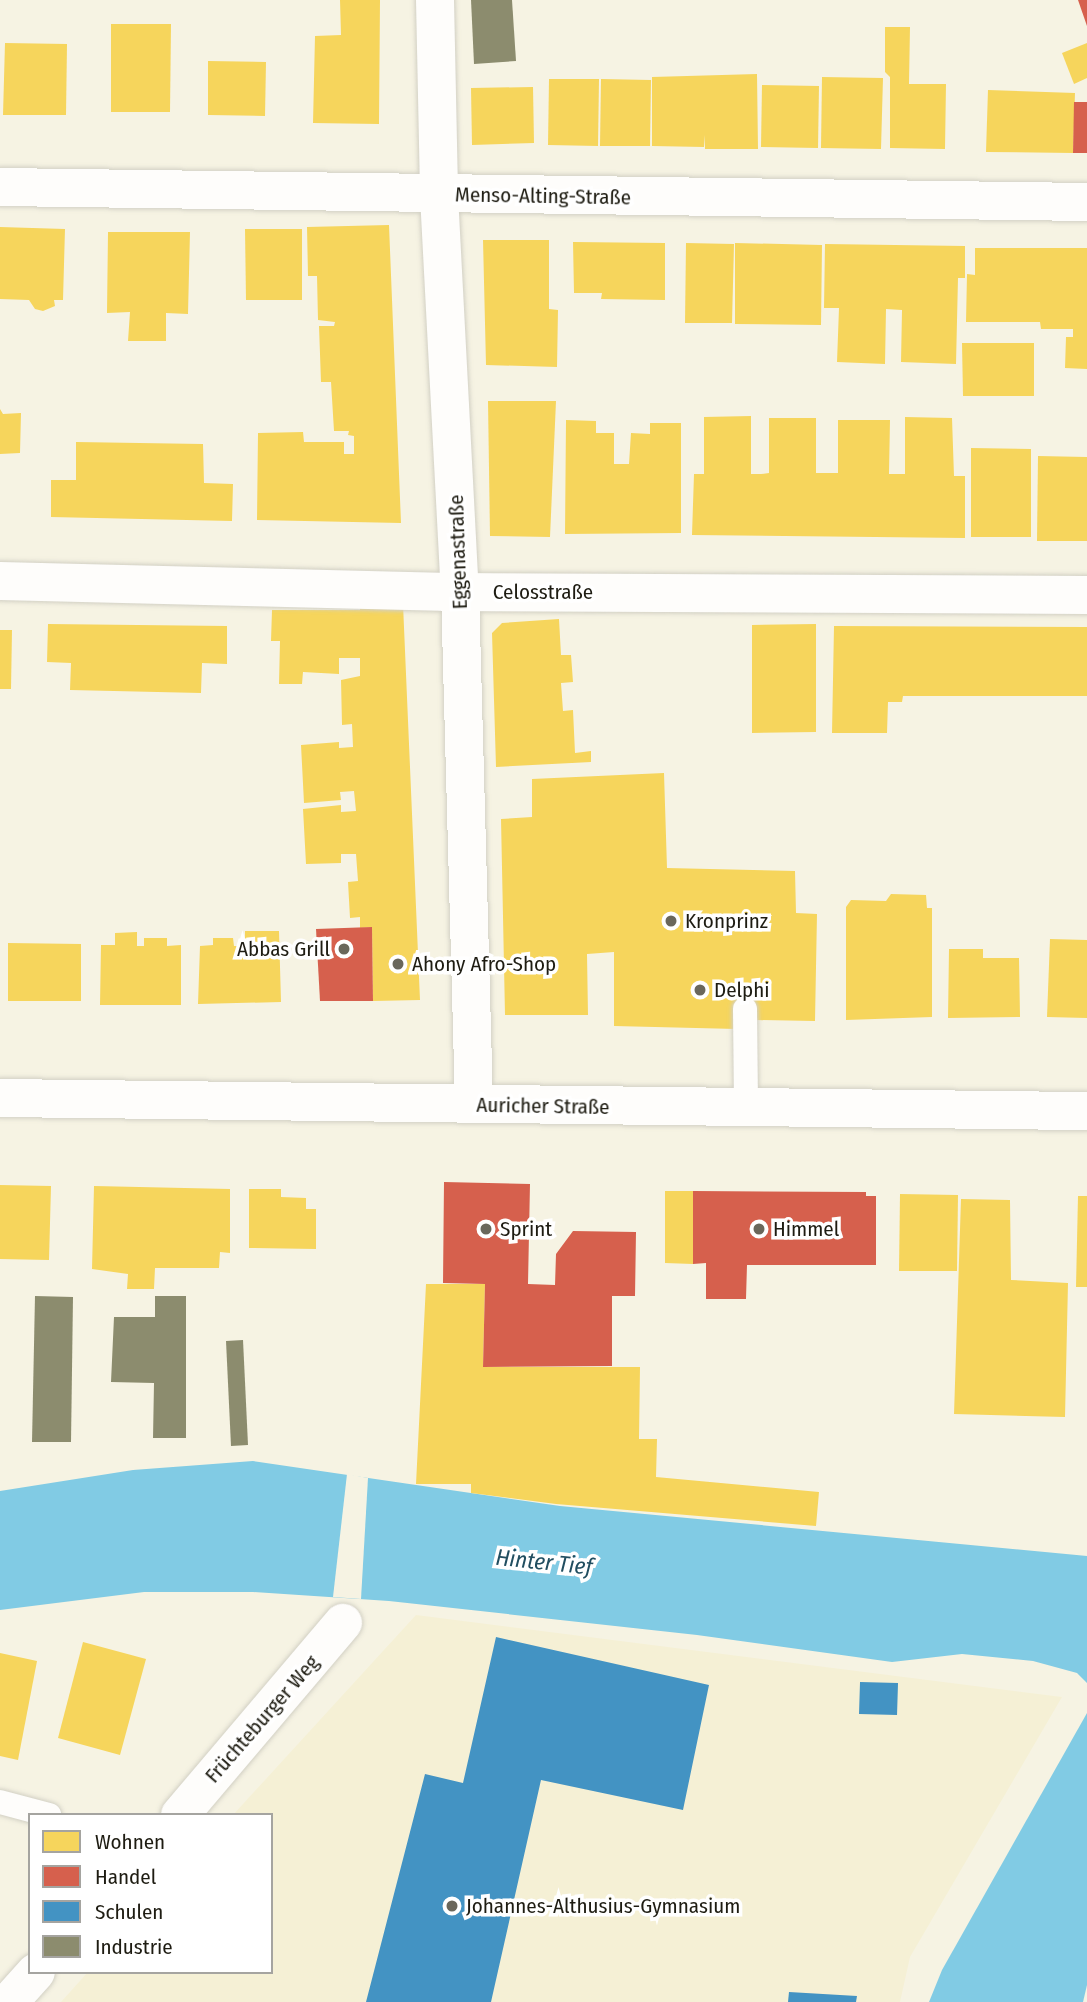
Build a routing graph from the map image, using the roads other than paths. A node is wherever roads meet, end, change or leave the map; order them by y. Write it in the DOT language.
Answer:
graph roads {
  1 [pos="435,0"];
  2 [pos="0,187"];
  3 [pos="439,195"];
  4 [pos="1087,202"];
  5 [pos="0,581"];
  6 [pos="460,592"];
  7 [pos="1087,595"];
  8 [pos="745,1009"];
  9 [pos="0,1098"];
  10 [pos="474,1104"];
  11 [pos="746,1108"];
  12 [pos="1087,1111"];
  13 [pos="343,1623"];
  14 [pos="0,1802"];
  15 [pos="41,1813"];
  16 [pos="182,1813"];
  17 [pos="34,1974"];
  18 [pos="9,2002"];
  1 -- 3 [label="street, Eggenastraße"];
  2 -- 3 [label="street, Menso-Alting-Straße"];
  3 -- 4 [label="street, Menso-Alting-Straße"];
  3 -- 6 [label="street, Eggenastraße"];
  5 -- 6 [label="street, Celosstraße"];
  6 -- 7 [label="street, Celosstraße"];
  6 -- 10 [label="street, Eggenastraße"];
  8 -- 11 [label="lane"];
  9 -- 10 [label="street, Auricher Straße"];
  10 -- 11 [label="street, Auricher Straße"];
  11 -- 12 [label="street, Auricher Straße"];
  13 -- 16 [label="street, Früchteburger Weg"];
  14 -- 15 [label="lane"];
  17 -- 18 [label="street"];
}
